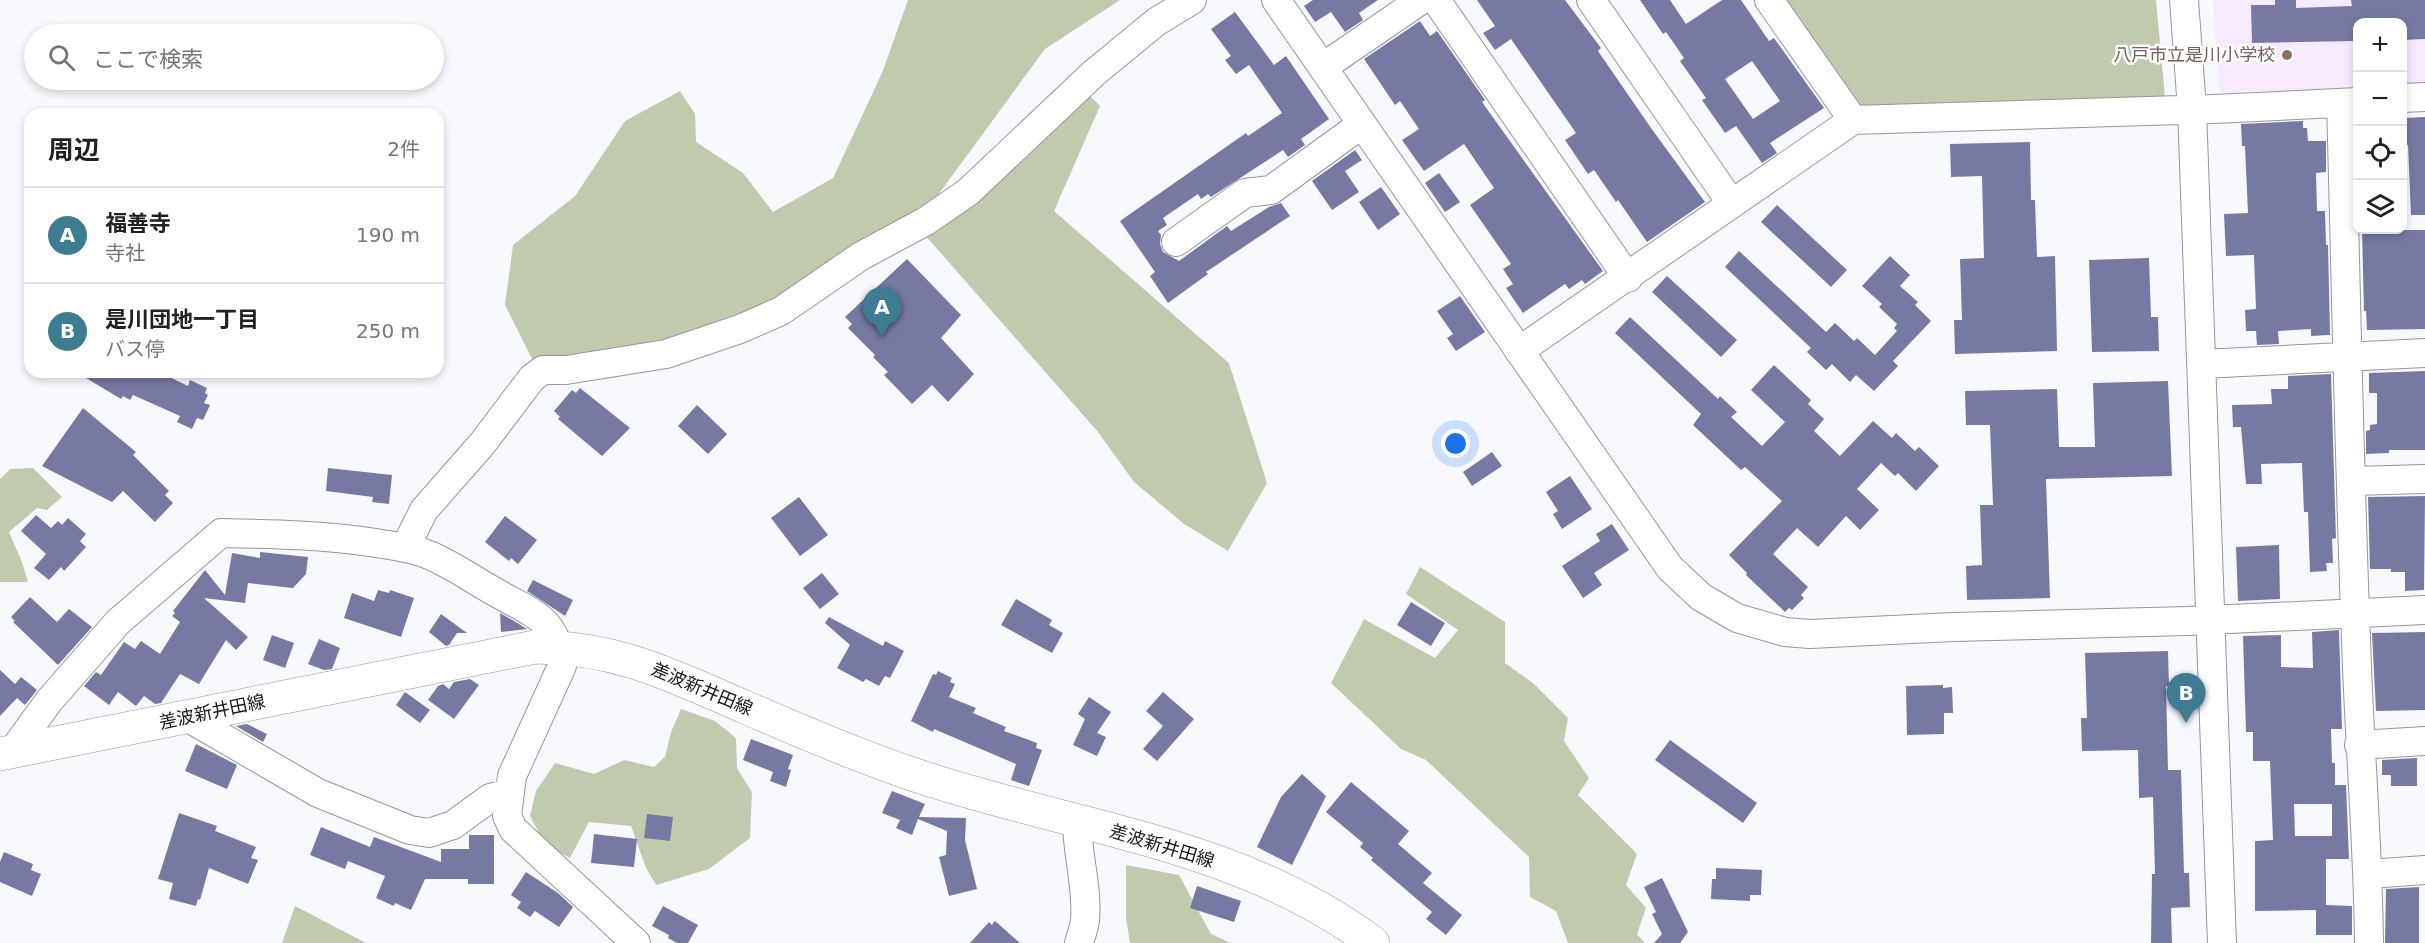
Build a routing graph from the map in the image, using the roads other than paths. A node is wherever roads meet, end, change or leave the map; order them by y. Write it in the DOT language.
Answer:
graph roads {
  1 [pos="1192,0"];
  2 [pos="1276,0"];
  3 [pos="1421,0"];
  4 [pos="1436,0"];
  5 [pos="1591,0"];
  6 [pos="1769,0"];
  7 [pos="2184,0"];
  8 [pos="1323,67"];
  9 [pos="2425,97"];
  10 [pos="2407,99"];
  11 [pos="2349,102"];
  12 [pos="2192,109"];
  13 [pos="1853,120"];
  14 [pos="1362,124"];
  15 [pos="1732,204"];
  16 [pos="1176,242"];
  17 [pos="1628,278"];
  18 [pos="1520,351"];
  19 [pos="2425,353"];
  20 [pos="2349,358"];
  21 [pos="2202,364"];
  22 [pos="2425,479"];
  23 [pos="2352,481"];
  24 [pos="405,548"];
  25 [pos="2425,610"];
  26 [pos="2355,613"];
  27 [pos="2210,620"];
  28 [pos="560,647"];
  29 [pos="187,717"];
  30 [pos="2425,741"];
  31 [pos="2359,745"];
  32 [pos="6,753"];
  33 [pos="510,793"];
  34 [pos="1077,822"];
  35 [pos="2425,870"];
  36 [pos="2369,874"];
  37 [pos="636,943"];
  38 [pos="1079,943"];
  39 [pos="1373,943"];
  40 [pos="2222,943"];
  41 [pos="2369,943"];
  1 -- 24 [label="street"];
  2 -- 8 [label="street"];
  3 -- 8 [label="street"];
  4 -- 17 [label="street"];
  5 -- 15 [label="street"];
  6 -- 13 [label="street"];
  7 -- 12 [label="street"];
  8 -- 14 [label="street"];
  9 -- 10 [label="street"];
  11 -- 12 [label="street"];
  11 -- 20 [label="street"];
  12 -- 13 [label="street"];
  12 -- 21 [label="street"];
  13 -- 15 [label="street"];
  14 -- 16 [label="street"];
  14 -- 18 [label="street"];
  15 -- 17 [label="street"];
  17 -- 18 [label="street"];
  18 -- 27 [label="street"];
  19 -- 20 [label="street"];
  20 -- 21 [label="street"];
  20 -- 23 [label="street"];
  21 -- 27 [label="street"];
  22 -- 23 [label="street"];
  23 -- 26 [label="street"];
  24 -- 28 [label="street"];
  24 -- 32 [label="street"];
  25 -- 26 [label="street"];
  26 -- 27 [label="street"];
  26 -- 31 [label="street"];
  27 -- 40 [label="street"];
  28 -- 29 [label="main road, 差波新井田線"];
  28 -- 33 [label="street"];
  28 -- 34 [label="main road, 差波新井田線"];
  29 -- 32 [label="main road, 差波新井田線"];
  29 -- 33 [label="street"];
  30 -- 31 [label="street"];
  31 -- 36 [label="street"];
  33 -- 37 [label="street"];
  34 -- 38 [label="street"];
  34 -- 39 [label="main road, 差波新井田線"];
  35 -- 36 [label="street"];
  36 -- 41 [label="street"];
}
